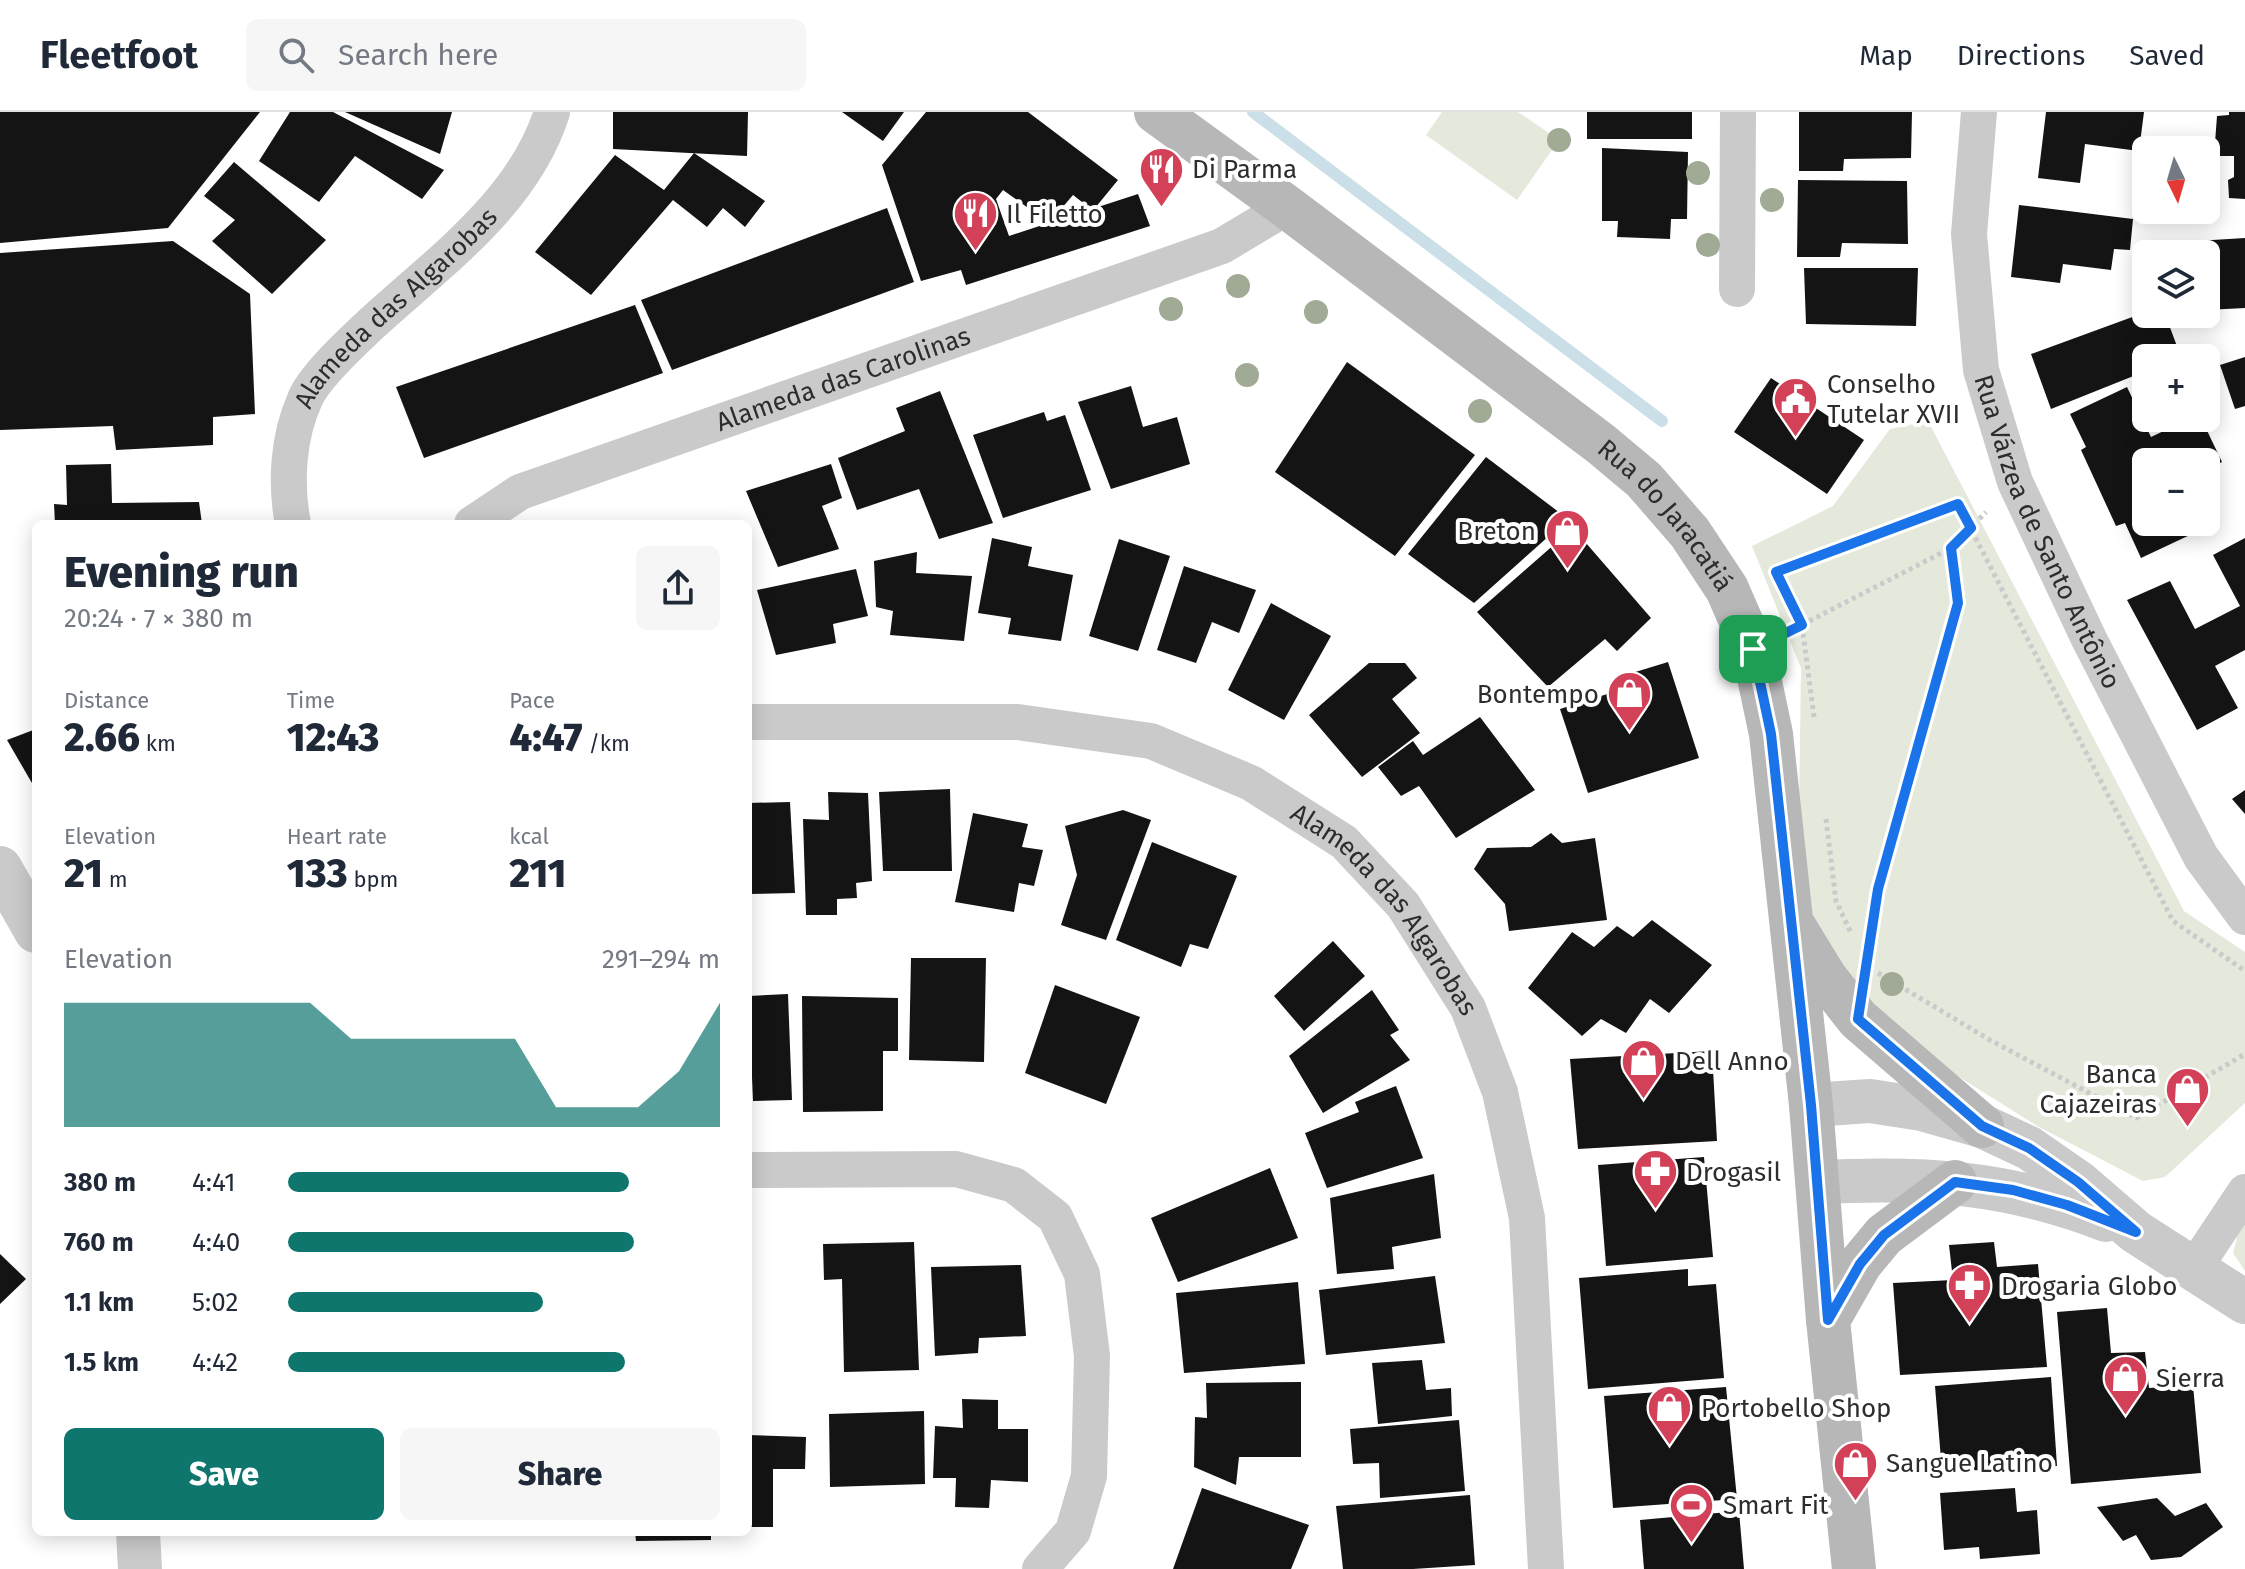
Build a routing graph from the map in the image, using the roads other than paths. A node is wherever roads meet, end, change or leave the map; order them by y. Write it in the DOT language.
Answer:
graph roads {
  1 [pos="552,112"];
  2 [pos="1156,112"];
  3 [pos="1738,112"];
  4 [pos="1979,112"];
  5 [pos="1272,197"];
  6 [pos="1737,289"];
  7 [pos="293,520"];
  8 [pos="478,520"];
  9 [pos="752,722"];
  10 [pos="0,868"];
  11 [pos="2245,917"];
  12 [pos="1789,920"];
  13 [pos="32,924"];
  14 [pos="1811,1105"];
  15 [pos="1982,1126"];
  16 [pos="752,1170"];
  17 [pos="1818,1182"];
  18 [pos="1955,1182"];
  19 [pos="2245,1192"];
  20 [pos="2136,1232"];
  21 [pos="2198,1274"];
  22 [pos="2245,1302"];
  23 [pos="1828,1320"];
  24 [pos="2245,1330"];
  25 [pos="138,1536"];
  26 [pos="140,1569"];
  27 [pos="1040,1569"];
  28 [pos="1546,1569"];
  29 [pos="1854,1569"];
  1 -- 7 [label="street, Alameda das Algarobas"];
  2 -- 5 [label="main road, Rua do Jaracatiá"];
  3 -- 6 [label="street"];
  4 -- 11 [label="street, Rua Várzea de Santo Antônio"];
  5 -- 8 [label="street, Alameda das Carolinas"];
  5 -- 12 [label="main road, Rua do Jaracatiá"];
  9 -- 28 [label="street, Alameda das Algarobas"];
  10 -- 13 [label="street"];
  12 -- 14 [label="main road, Rua do Jaracatiá"];
  12 -- 15 [label="main road"];
  14 -- 15 [label="street"];
  14 -- 17 [label="main road, Rua do Jaracatiá"];
  15 -- 20 [label="street"];
  16 -- 27 [label="street"];
  17 -- 18 [label="street"];
  17 -- 23 [label="main road, Rua do Jaracatiá"];
  18 -- 20 [label="street"];
  18 -- 23 [label="main road"];
  19 -- 21 [label="street"];
  20 -- 21 [label="street"];
  21 -- 22 [label="street"];
  21 -- 24 [label="street"];
  23 -- 29 [label="main road, Rua do Jaracatiá"];
  25 -- 26 [label="street"];
}
